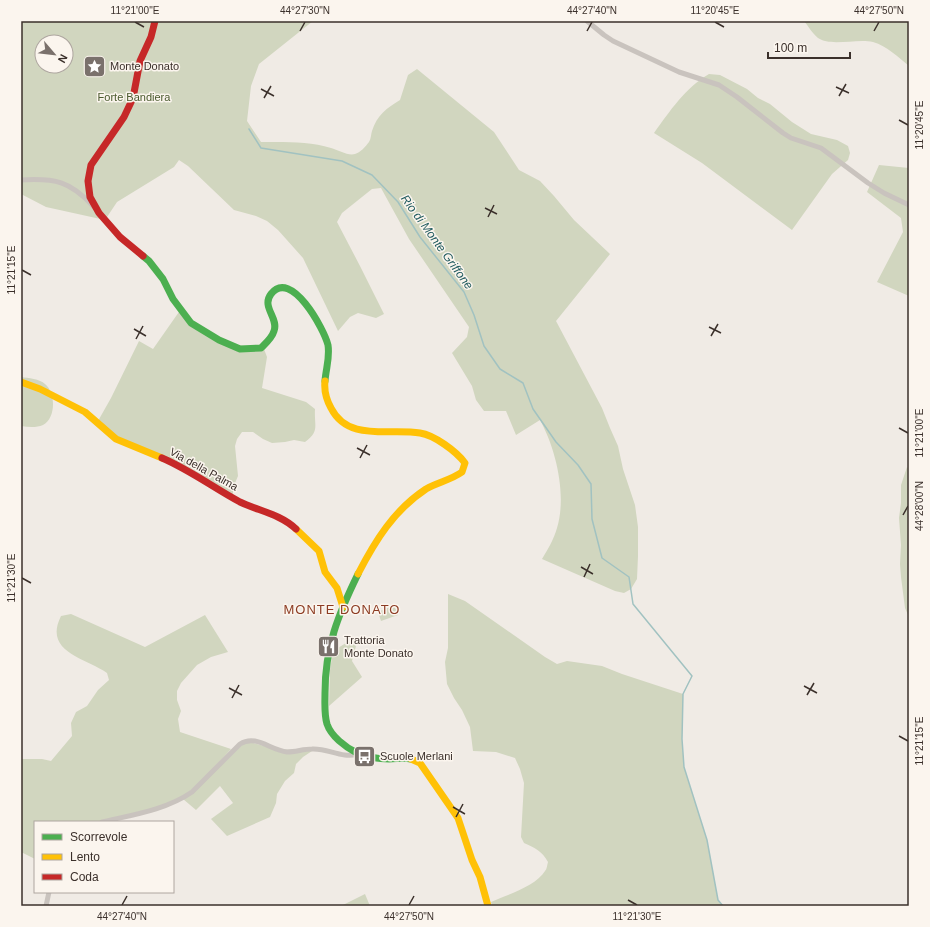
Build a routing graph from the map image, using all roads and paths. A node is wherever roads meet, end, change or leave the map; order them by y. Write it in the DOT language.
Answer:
graph roads {
  1 [pos="155,21"];
  2 [pos="587,21"];
  3 [pos="21,180"];
  4 [pos="909,205"];
  5 [pos="99,213"];
  6 [pos="21,382"];
  7 [pos="343,607"];
  8 [pos="358,754"];
  9 [pos="106,821"];
  10 [pos="49,893"];
  11 [pos="46,906"];
  12 [pos="488,906"];
  1 -- 5 [label="street"];
  2 -- 4 [label="street"];
  3 -- 5 [label="street"];
  5 -- 7 [label="street"];
  6 -- 7 [label="street, Via della Palma"];
  7 -- 8 [label="street"];
  8 -- 9 [label="street"];
  8 -- 12 [label="street"];
  10 -- 11 [label="street"];
}
